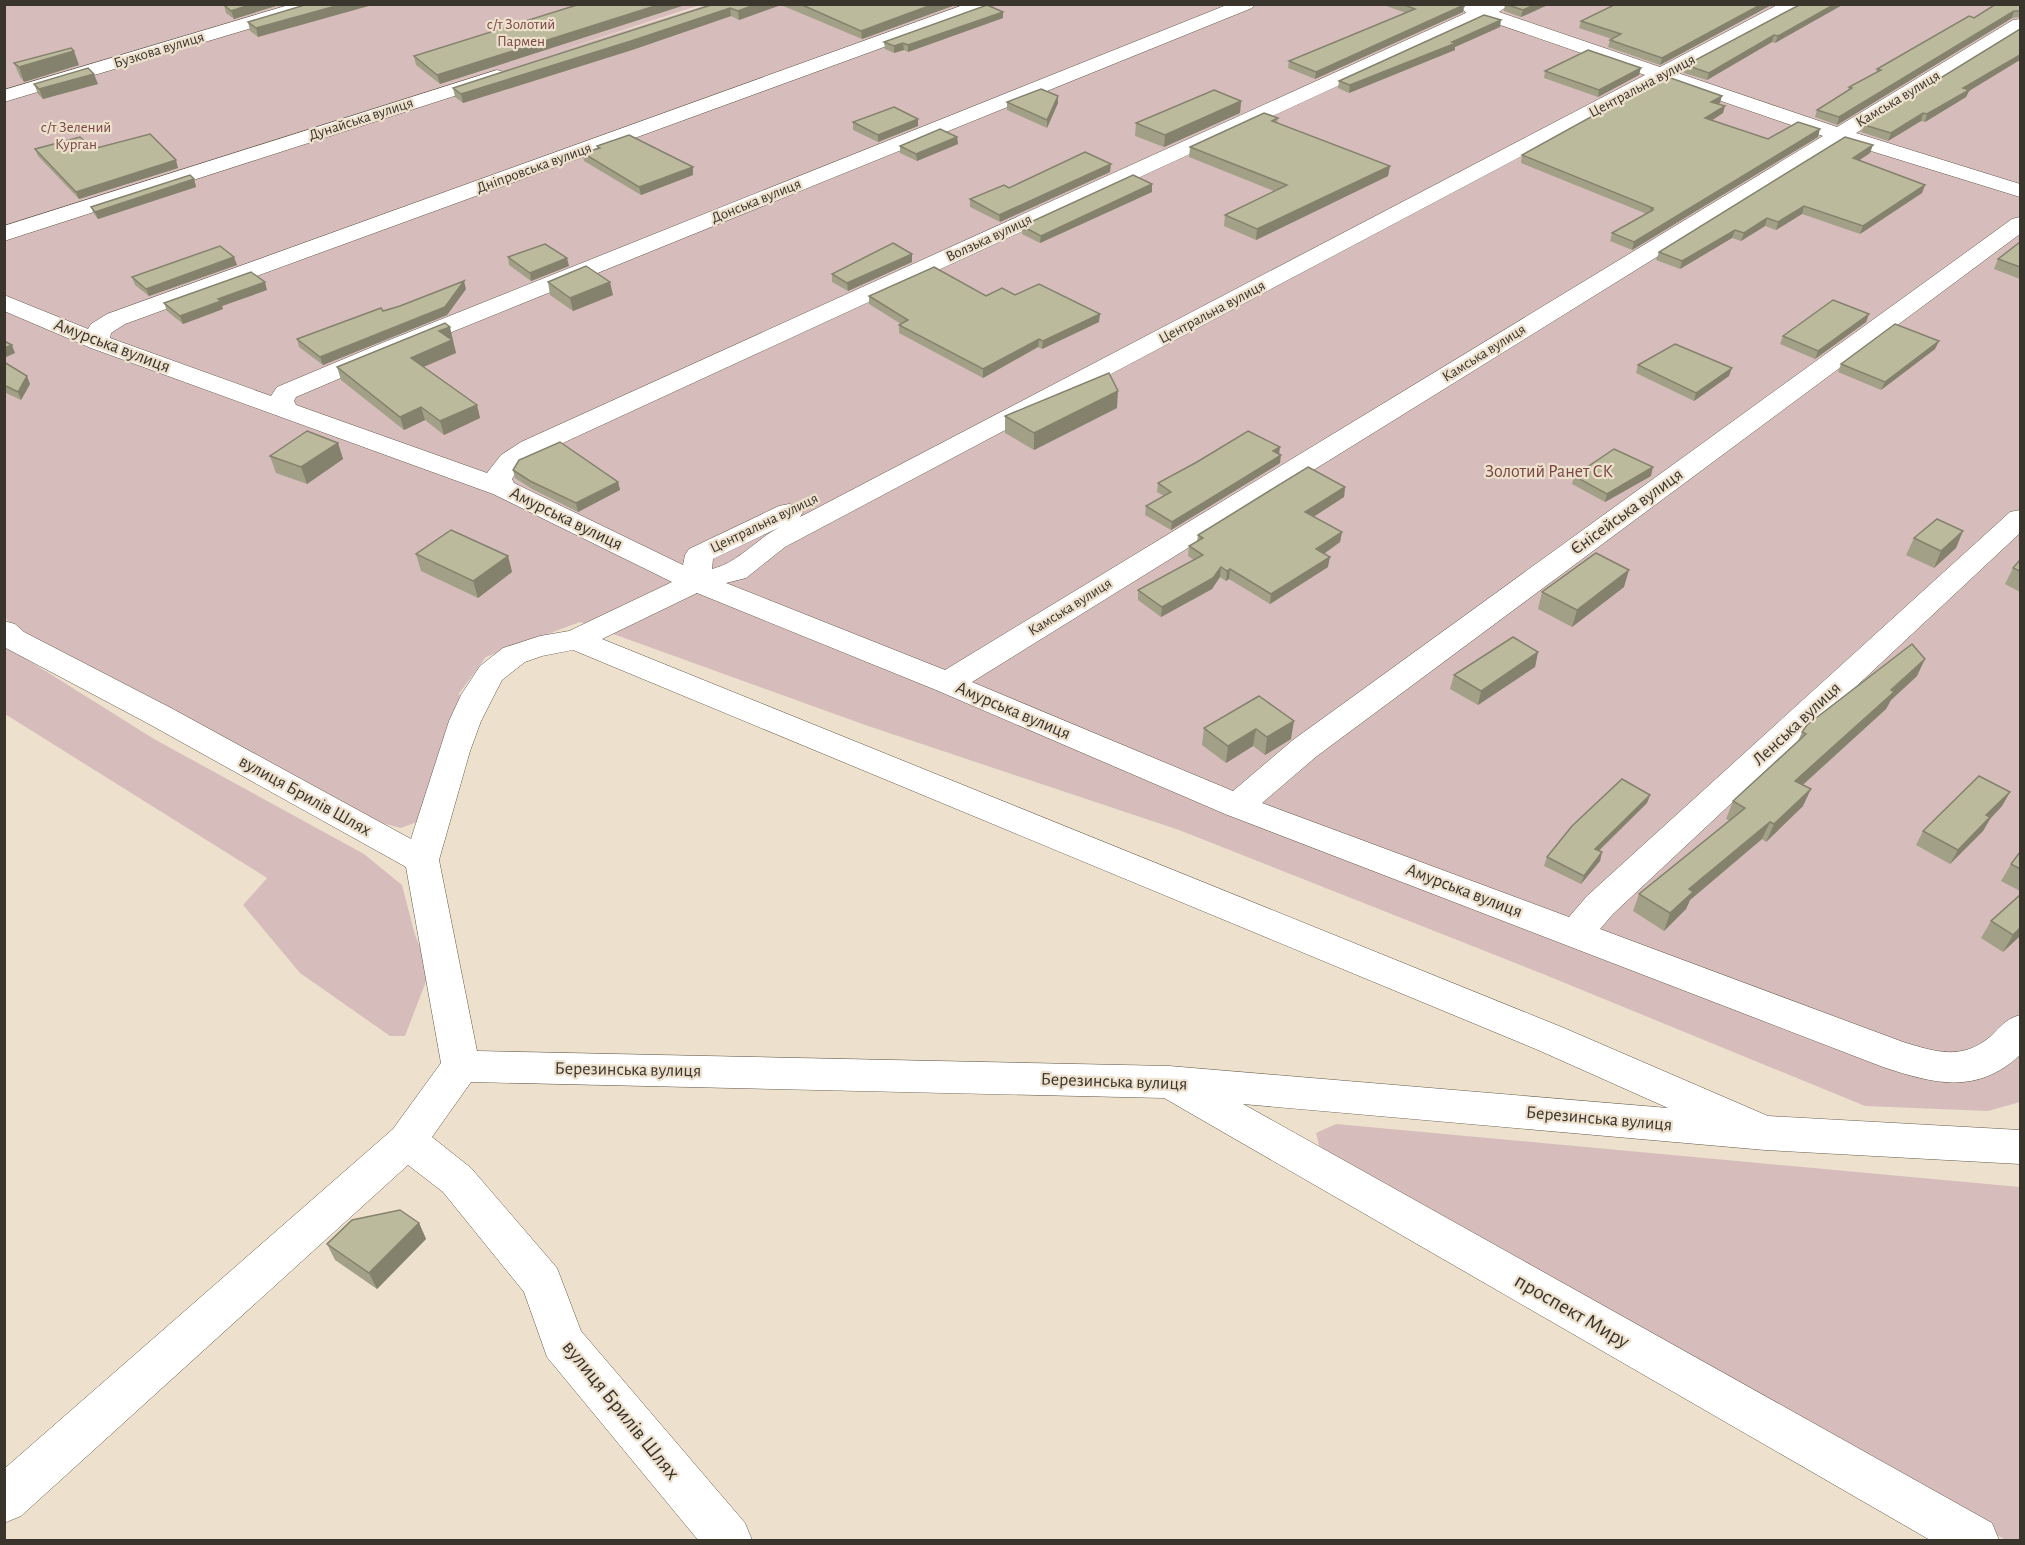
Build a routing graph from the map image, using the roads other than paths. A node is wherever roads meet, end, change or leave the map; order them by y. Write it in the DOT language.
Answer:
graph roads {
  1 [pos="313,4"];
  2 [pos="985,4"];
  3 [pos="1246,4"];
  4 [pos="1459,4"];
  5 [pos="1764,4"];
  6 [pos="1794,4"];
  7 [pos="1492,9"];
  8 [pos="2020,24"];
  9 [pos="1652,72"];
  10 [pos="4,96"];
  11 [pos="1840,135"];
  12 [pos="2020,191"];
  13 [pos="4,213"];
  14 [pos="2020,224"];
  15 [pos="4,234"];
  16 [pos="4,302"];
  17 [pos="100,343"];
  18 [pos="286,411"];
  19 [pos="503,488"];
  20 [pos="2020,518"];
  21 [pos="696,582"];
  22 [pos="4,631"];
  23 [pos="576,640"];
  24 [pos="947,683"];
  25 [pos="1237,806"];
  26 [pos="422,860"];
  27 [pos="1576,933"];
  28 [pos="2020,1030"];
  29 [pos="461,1066"];
  30 [pos="1169,1082"];
  31 [pos="1765,1133"];
  32 [pos="407,1141"];
  33 [pos="2020,1147"];
  34 [pos="4,1500"];
  35 [pos="728,1540"];
  36 [pos="1975,1540"];
  1 -- 10 [label="street, Бузкова вулиця"];
  2 -- 17 [label="street, Дніпровська вулиця"];
  3 -- 18 [label="street, Донська вулиця"];
  4 -- 7 [label="street"];
  5 -- 9 [label="street, Центральна вулиця"];
  6 -- 9 [label="street, Центральна вулиця"];
  7 -- 9 [label="street"];
  7 -- 19 [label="street, Волзька вулиця"];
  8 -- 11 [label="street, Камська вулиця"];
  9 -- 11 [label="street"];
  9 -- 21 [label="street, Центральна вулиця"];
  11 -- 12 [label="street"];
  11 -- 24 [label="street, Камська вулиця"];
  13 -- 15 [label="street, Дунайська вулиця"];
  14 -- 25 [label="street, Єнісейська вулиця"];
  16 -- 17 [label="street, Амурська вулиця"];
  17 -- 18 [label="street, Амурська вулиця"];
  18 -- 19 [label="street, Амурська вулиця"];
  19 -- 21 [label="street, Амурська вулиця"];
  20 -- 27 [label="street, Ленська вулиця"];
  21 -- 23 [label="street"];
  21 -- 24 [label="street, Амурська вулиця"];
  22 -- 26 [label="street, вулиця Брилів Шлях"];
  23 -- 26 [label="street"];
  23 -- 31 [label="street, Березинська вулиця"];
  24 -- 25 [label="street, Амурська вулиця"];
  25 -- 27 [label="street, Амурська вулиця"];
  26 -- 29 [label="street"];
  27 -- 28 [label="street, Амурська вулиця"];
  29 -- 30 [label="street, Березинська вулиця"];
  29 -- 32 [label="street"];
  30 -- 31 [label="street, Березинська вулиця"];
  30 -- 36 [label="street, проспект Миру"];
  31 -- 33 [label="street, Березинська вулиця"];
  32 -- 34 [label="street"];
  32 -- 35 [label="street, вулиця Брилів Шлях"];
}
